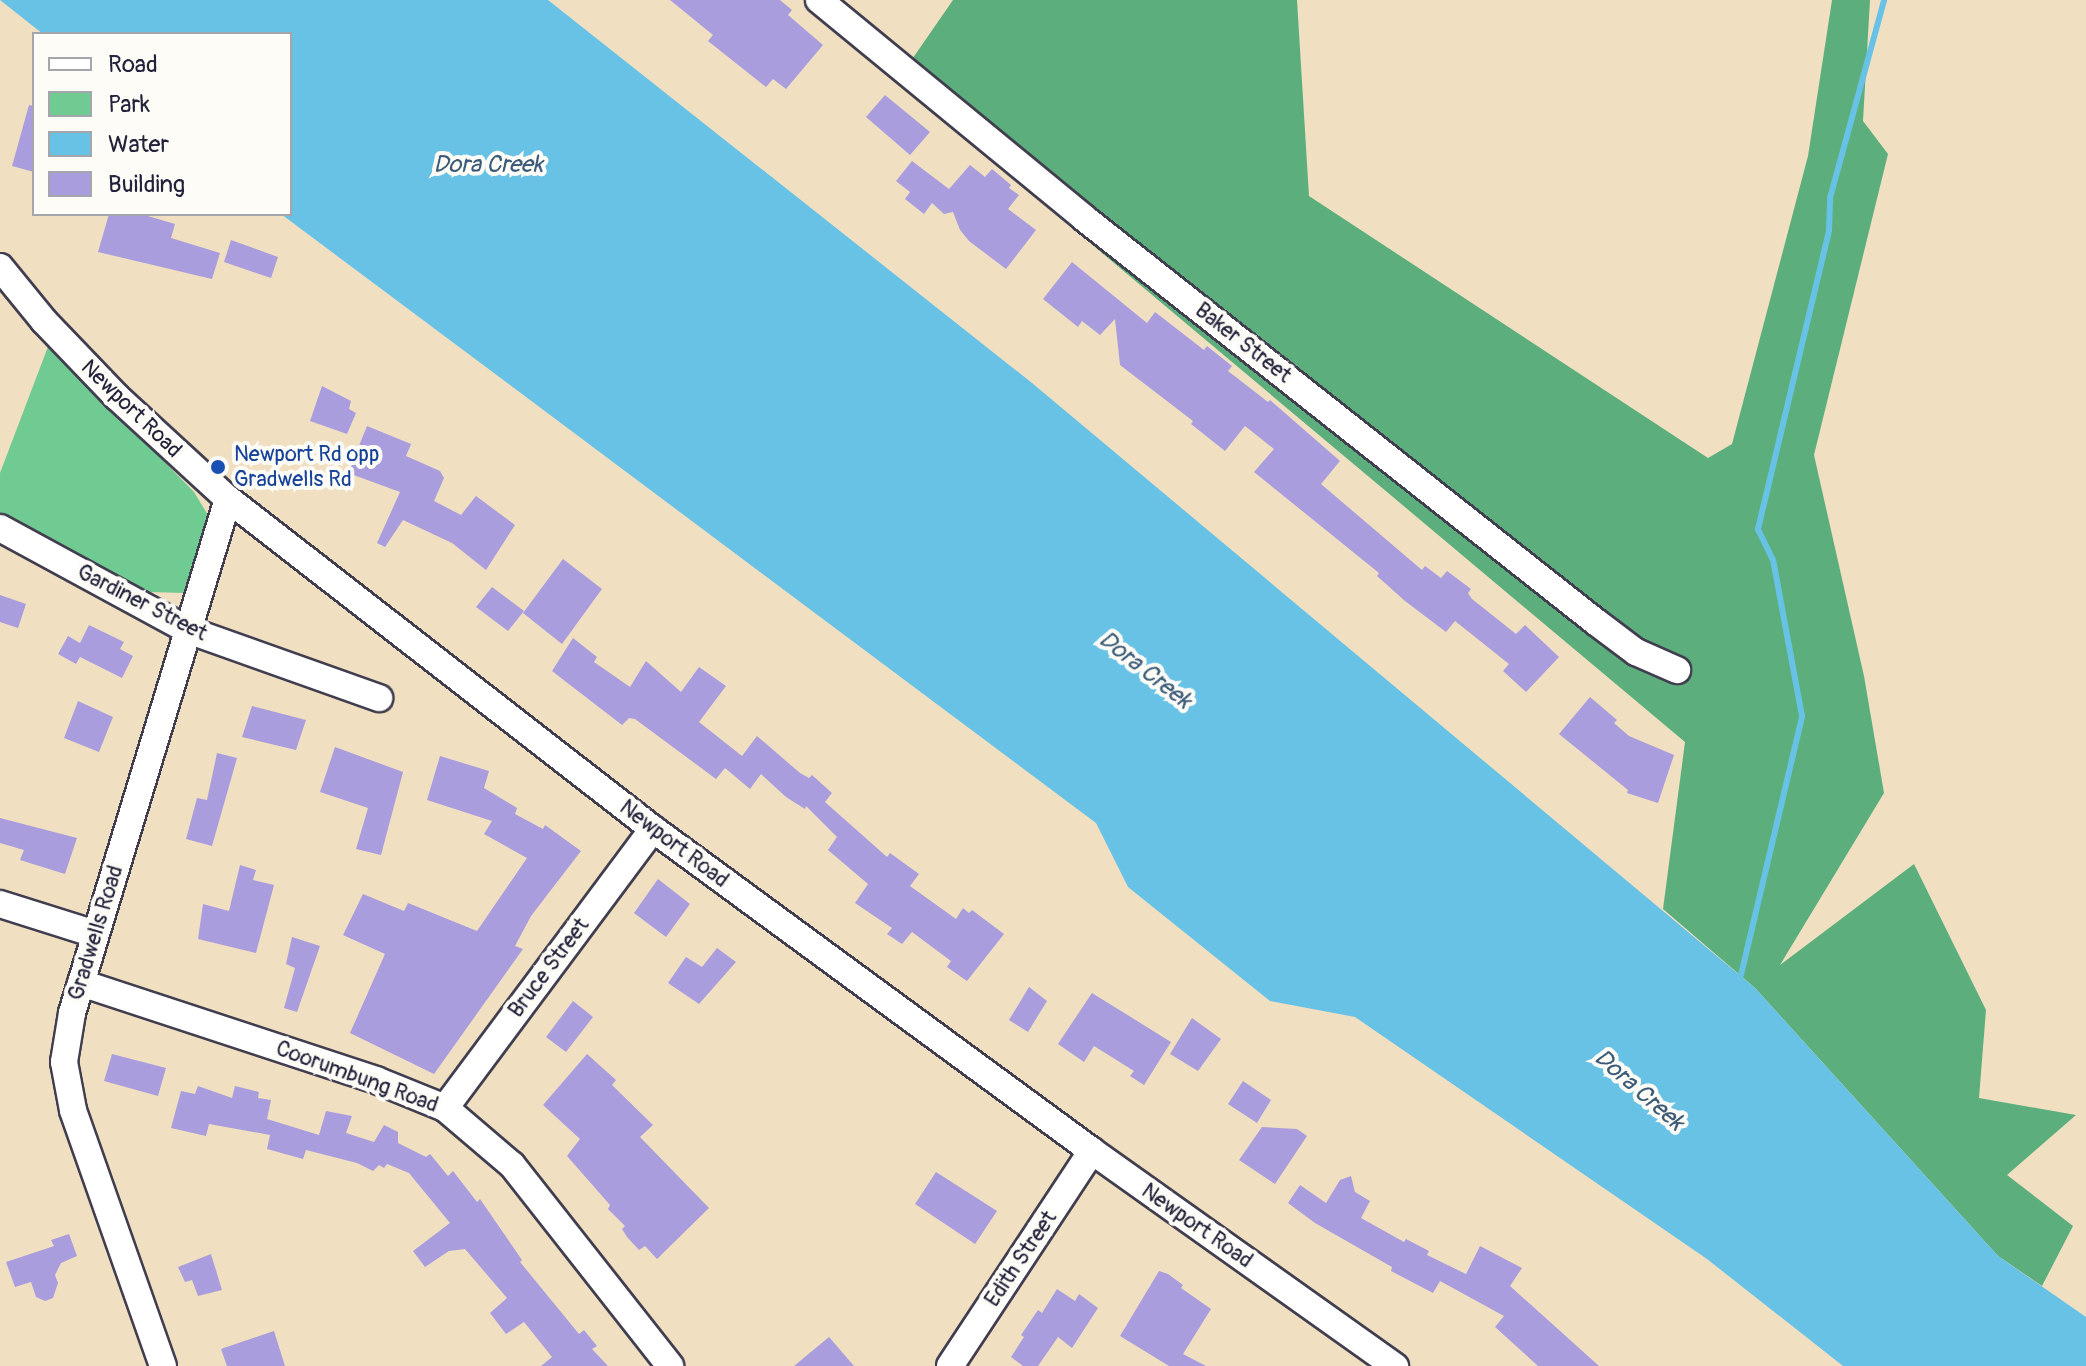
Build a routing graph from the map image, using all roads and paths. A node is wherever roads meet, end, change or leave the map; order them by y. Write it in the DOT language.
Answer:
graph roads {
  1 [pos="819,0"];
  2 [pos="0,267"];
  3 [pos="228,499"];
  4 [pos="0,528"];
  5 [pos="188,630"];
  6 [pos="1677,670"];
  7 [pos="379,698"];
  8 [pos="653,829"];
  9 [pos="0,904"];
  10 [pos="95,934"];
  11 [pos="81,983"];
  12 [pos="445,1108"];
  13 [pos="1092,1151"];
  14 [pos="163,1366"];
  15 [pos="670,1366"];
  16 [pos="950,1366"];
  17 [pos="1395,1366"];
  1 -- 6 [label="street, Baker Street"];
  2 -- 3 [label="street, Newport Road"];
  3 -- 5 [label="street, Gradwells Road"];
  3 -- 8 [label="street, Newport Road"];
  4 -- 5 [label="street, Gardiner Street"];
  5 -- 7 [label="street, Gardiner Street"];
  5 -- 10 [label="street, Gradwells Road"];
  8 -- 12 [label="street, Bruce Street"];
  8 -- 13 [label="street, Newport Road"];
  9 -- 10 [label="street"];
  10 -- 11 [label="street, Gradwells Road"];
  11 -- 12 [label="street, Coorumbung Road"];
  11 -- 14 [label="street, Gradwells Road"];
  12 -- 15 [label="street, Coorumbung Road"];
  13 -- 16 [label="street, Edith Street"];
  13 -- 17 [label="street, Newport Road"];
}
